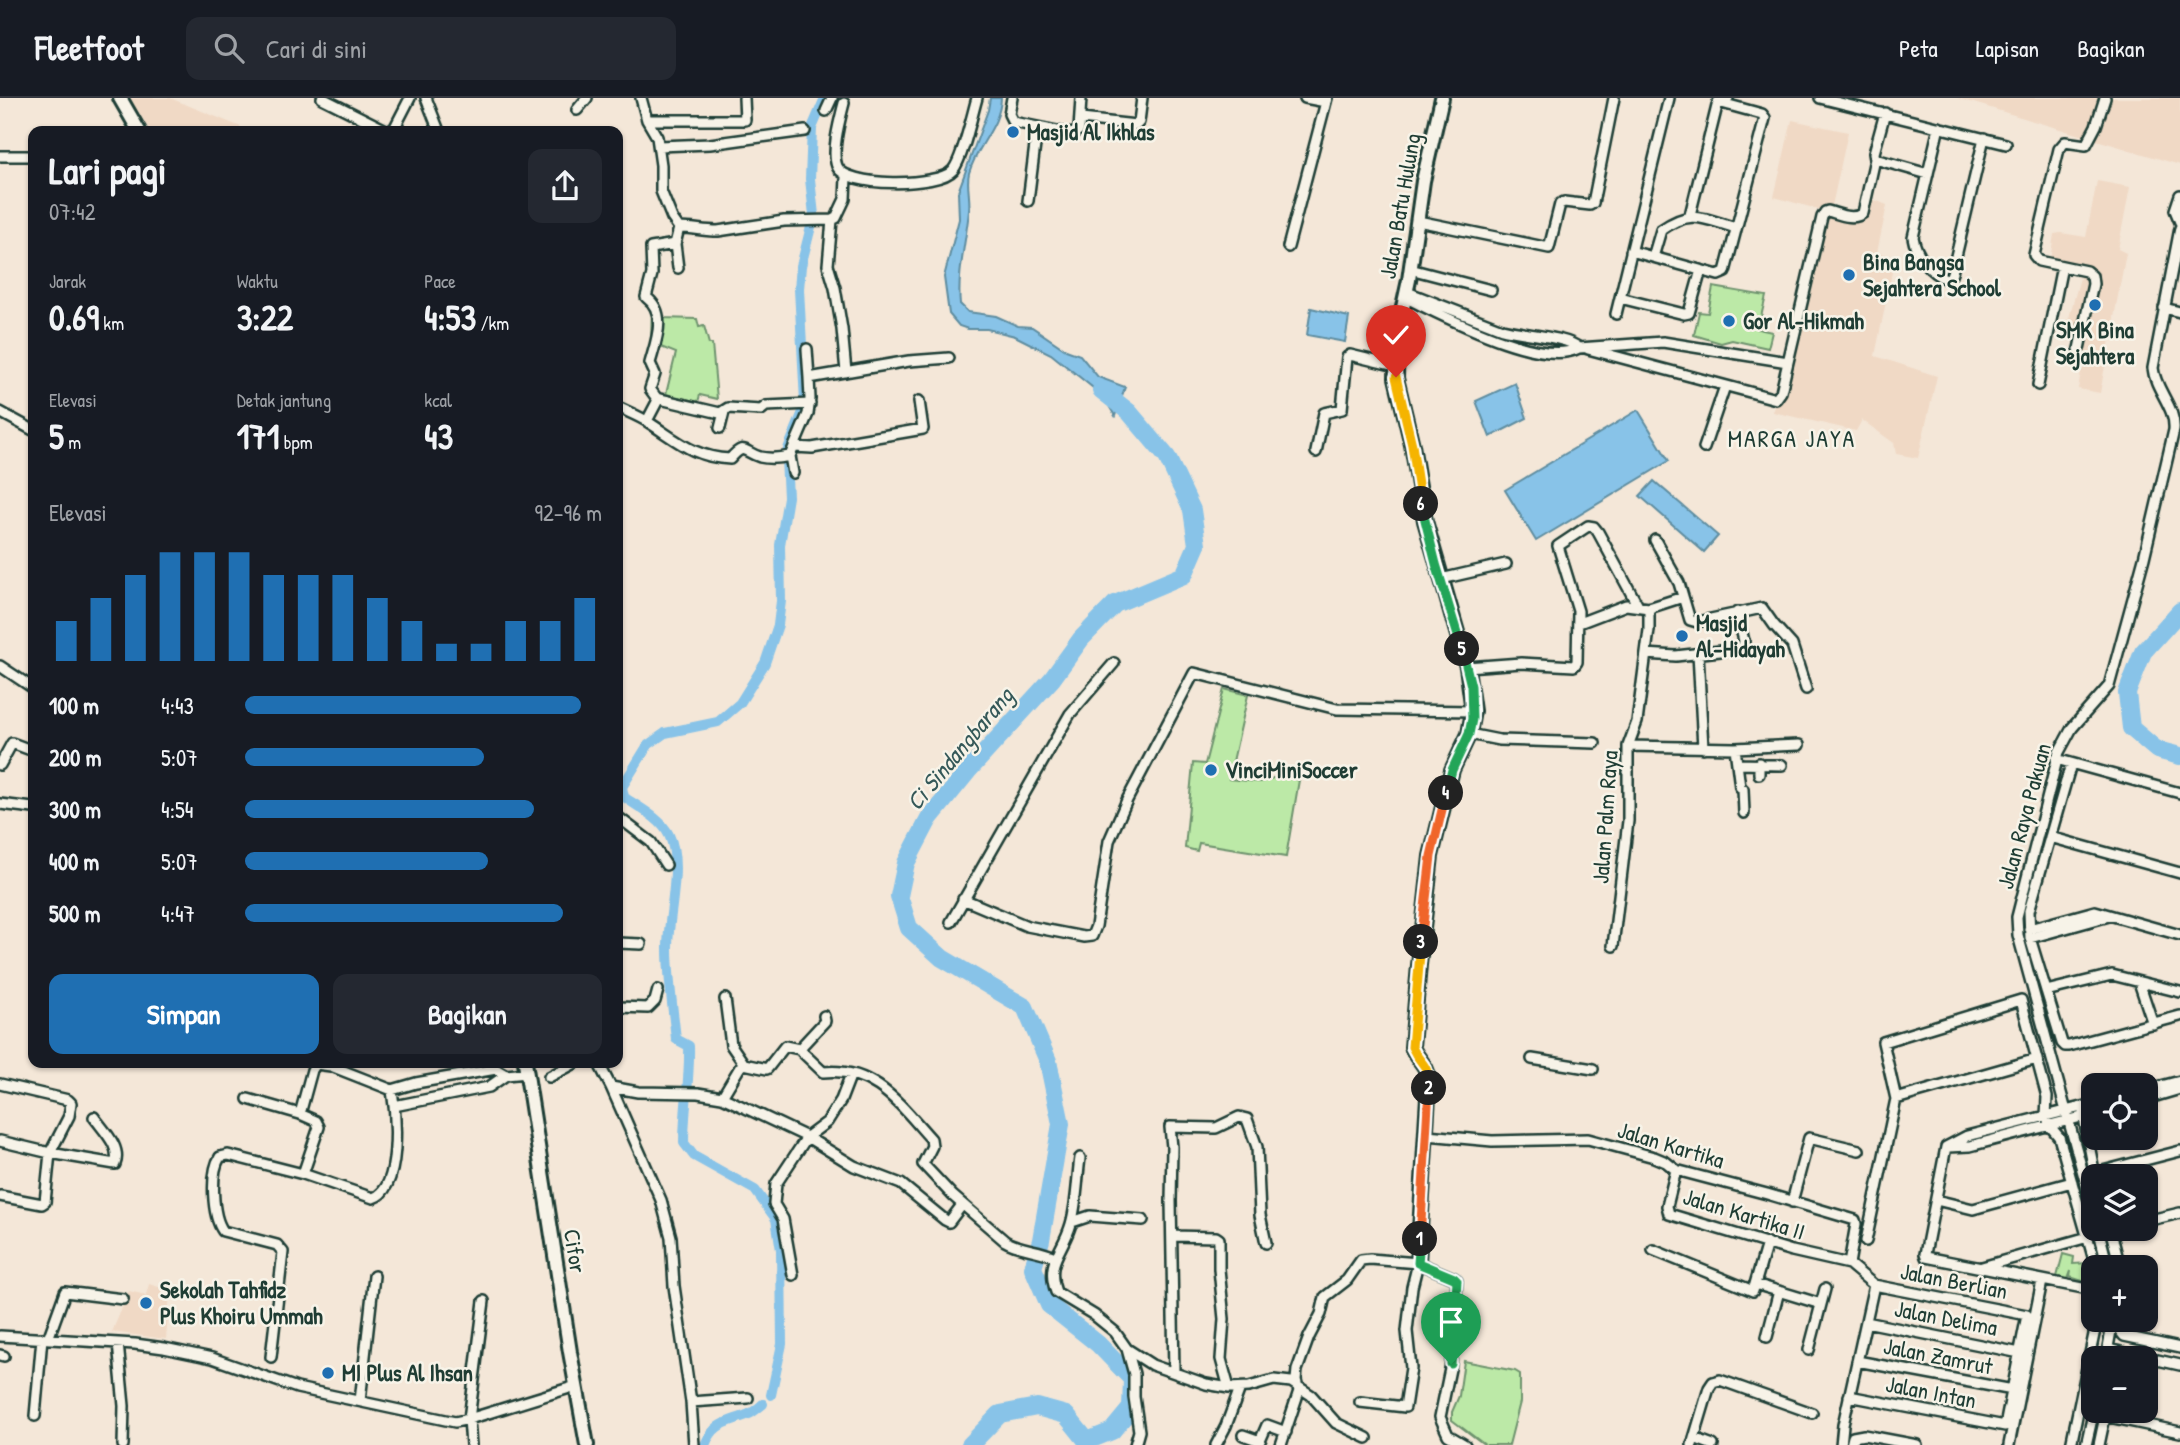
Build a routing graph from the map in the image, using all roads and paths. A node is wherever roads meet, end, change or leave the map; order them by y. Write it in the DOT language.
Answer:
graph roads {
  1 [pos="120,98"];
  2 [pos="322,98"];
  3 [pos="410,98"];
  4 [pos="426,98"];
  5 [pos="587,98"];
  6 [pos="641,98"];
  7 [pos="744,98"];
  8 [pos="832,98"];
  9 [pos="977,98"];
  10 [pos="1012,98"];
  11 [pos="1081,98"];
  12 [pos="1142,98"];
  13 [pos="1305,98"];
  14 [pos="1442,98"];
  15 [pos="1614,98"];
  16 [pos="1669,98"];
  17 [pos="1820,98"];
  18 [pos="2105,98"];
  19 [pos="1327,100"];
  20 [pos="1723,100"];
  21 [pos="844,103"];
  22 [pos="577,110"];
  23 [pos="826,111"];
  24 [pos="1885,113"];
  25 [pos="647,120"];
  26 [pos="1082,120"];
  27 [pos="136,126"];
  28 [pos="381,126"];
  29 [pos="394,126"];
  30 [pos="437,126"];
  31 [pos="1939,127"];
  32 [pos="1037,129"];
  33 [pos="805,131"];
  34 [pos="1984,138"];
  35 [pos="2006,144"];
  36 [pos="659,146"];
  37 [pos="0,156"];
  38 [pos="28,156"];
  39 [pos="1875,159"];
  40 [pos="1928,174"];
  41 [pos="846,177"];
  42 [pos="2180,194"];
  43 [pos="1028,201"];
  44 [pos="1690,215"];
  45 [pos="832,220"];
  46 [pos="1418,221"];
  47 [pos="2180,222"];
  48 [pos="680,228"];
  49 [pos="1736,228"];
  50 [pos="2180,228"];
  51 [pos="2178,240"];
  52 [pos="675,244"];
  53 [pos="1288,247"];
  54 [pos="1631,251"];
  55 [pos="1653,257"];
  56 [pos="2062,266"];
  57 [pos="678,268"];
  58 [pos="1410,269"];
  59 [pos="1701,270"];
  60 [pos="1492,290"];
  61 [pos="1406,295"];
  62 [pos="1620,299"];
  63 [pos="2164,308"];
  64 [pos="2180,312"];
  65 [pos="1616,314"];
  66 [pos="807,349"];
  67 [pos="1584,349"];
  68 [pos="2079,349"];
  69 [pos="948,358"];
  70 [pos="1788,362"];
  71 [pos="1395,366"];
  72 [pos="846,372"];
  73 [pos="809,377"];
  74 [pos="2038,385"];
  75 [pos="1725,386"];
  76 [pos="658,400"];
  77 [pos="919,401"];
  78 [pos="806,405"];
  79 [pos="623,409"];
  80 [pos="0,412"];
  81 [pos="724,412"];
  82 [pos="647,421"];
  83 [pos="28,427"];
  84 [pos="720,428"];
  85 [pos="1704,449"];
  86 [pos="792,452"];
  87 [pos="1316,452"];
  88 [pos="793,473"];
  89 [pos="1655,540"];
  90 [pos="1506,564"];
  91 [pos="1441,579"];
  92 [pos="1683,597"];
  93 [pos="1643,607"];
  94 [pos="1737,612"];
  95 [pos="1579,623"];
  96 [pos="1698,653"];
  97 [pos="1646,654"];
  98 [pos="1114,663"];
  99 [pos="0,666"];
  100 [pos="1467,667"];
  101 [pos="28,685"];
  102 [pos="1806,689"];
  103 [pos="1473,710"];
  104 [pos="1469,734"];
  105 [pos="1595,743"];
  106 [pos="1799,745"];
  107 [pos="1628,746"];
  108 [pos="1703,748"];
  109 [pos="1735,748"];
  110 [pos="28,749"];
  111 [pos="2056,759"];
  112 [pos="1759,763"];
  113 [pos="1738,764"];
  114 [pos="2071,764"];
  115 [pos="0,765"];
  116 [pos="1782,765"];
  117 [pos="1759,774"];
  118 [pos="2180,793"];
  119 [pos="0,804"];
  120 [pos="28,807"];
  121 [pos="1744,813"];
  122 [pos="623,821"];
  123 [pos="2050,838"];
  124 [pos="666,865"];
  125 [pos="2180,873"];
  126 [pos="963,899"];
  127 [pos="951,922"];
  128 [pos="2029,933"];
  129 [pos="2180,934"];
  130 [pos="623,943"];
  131 [pos="641,944"];
  132 [pos="1613,946"];
  133 [pos="2139,982"];
  134 [pos="658,990"];
  135 [pos="2046,991"];
  136 [pos="2180,992"];
  137 [pos="725,999"];
  138 [pos="623,1007"];
  139 [pos="824,1016"];
  140 [pos="2180,1016"];
  141 [pos="2152,1024"];
  142 [pos="799,1049"];
  143 [pos="1532,1059"];
  144 [pos="2037,1059"];
  145 [pos="744,1065"];
  146 [pos="314,1068"];
  147 [pos="336,1068"];
  148 [pos="526,1068"];
  149 [pos="566,1068"];
  150 [pos="601,1068"];
  151 [pos="1593,1069"];
  152 [pos="506,1074"];
  153 [pos="851,1074"];
  154 [pos="549,1077"];
  155 [pos="2180,1081"];
  156 [pos="0,1084"];
  157 [pos="611,1087"];
  158 [pos="2158,1087"];
  159 [pos="392,1090"];
  160 [pos="2180,1090"];
  161 [pos="2158,1096"];
  162 [pos="722,1097"];
  163 [pos="248,1099"];
  164 [pos="1896,1099"];
  165 [pos="394,1106"];
  166 [pos="2081,1113"];
  167 [pos="300,1114"];
  168 [pos="2067,1116"];
  169 [pos="94,1117"];
  170 [pos="2048,1121"];
  171 [pos="1427,1135"];
  172 [pos="807,1137"];
  173 [pos="0,1142"];
  174 [pos="1859,1150"];
  175 [pos="2180,1151"];
  176 [pos="50,1153"];
  177 [pos="1080,1158"];
  178 [pos="2134,1164"];
  179 [pos="2081,1167"];
  180 [pos="1676,1170"];
  181 [pos="303,1174"];
  182 [pos="2072,1182"];
  183 [pos="0,1196"];
  184 [pos="1936,1200"];
  185 [pos="1791,1202"];
  186 [pos="962,1205"];
  187 [pos="2081,1213"];
  188 [pos="2180,1213"];
  189 [pos="2158,1218"];
  190 [pos="1143,1220"];
  191 [pos="1072,1222"];
  192 [pos="1173,1236"];
  193 [pos="2081,1239"];
  194 [pos="1866,1241"];
  195 [pos="1266,1242"];
  196 [pos="1767,1243"];
  197 [pos="1653,1250"];
  198 [pos="1055,1257"];
  199 [pos="1418,1263"];
  200 [pos="1849,1264"];
  201 [pos="1979,1268"];
  202 [pos="793,1275"];
  203 [pos="374,1276"];
  204 [pos="2042,1280"];
  205 [pos="1755,1284"];
  206 [pos="1874,1285"];
  207 [pos="2081,1288"];
  208 [pos="1825,1289"];
  209 [pos="1779,1291"];
  210 [pos="123,1299"];
  211 [pos="484,1301"];
  212 [pos="1821,1304"];
  213 [pos="1866,1322"];
  214 [pos="2095,1332"];
  215 [pos="2121,1332"];
  216 [pos="0,1336"];
  217 [pos="1767,1337"];
  218 [pos="45,1339"];
  219 [pos="118,1343"];
  220 [pos="2180,1348"];
  221 [pos="1127,1349"];
  222 [pos="1809,1350"];
  223 [pos="2020,1353"];
  224 [pos="271,1357"];
  225 [pos="1857,1361"];
  226 [pos="2158,1361"];
  227 [pos="2180,1365"];
  228 [pos="1174,1373"];
  229 [pos="576,1386"];
  230 [pos="1297,1386"];
  231 [pos="1229,1388"];
  232 [pos="1240,1388"];
  233 [pos="2012,1390"];
  234 [pos="1849,1396"];
  235 [pos="748,1398"];
  236 [pos="360,1401"];
  237 [pos="691,1402"];
  238 [pos="1360,1402"];
  239 [pos="1812,1413"];
  240 [pos="35,1416"];
  241 [pos="469,1419"];
  242 [pos="2091,1423"];
  243 [pos="2104,1423"];
  244 [pos="2145,1423"];
  245 [pos="1286,1432"];
  246 [pos="2180,1432"];
  247 [pos="1243,1435"];
  248 [pos="1367,1438"];
  249 [pos="1452,1442"];
  250 [pos="1693,1442"];
  251 [pos="123,1445"];
  252 [pos="471,1445"];
  253 [pos="587,1445"];
  254 [pos="694,1445"];
  255 [pos="1135,1445"];
  256 [pos="1216,1445"];
  257 [pos="1280,1445"];
  258 [pos="1465,1445"];
  259 [pos="1713,1445"];
  260 [pos="1842,1445"];
  261 [pos="1851,1445"];
  262 [pos="1917,1445"];
  263 [pos="2009,1445"];
  264 [pos="2071,1445"];
  265 [pos="2086,1445"];
  266 [pos="2099,1445"];
  1 -- 27 [label="street"];
  2 -- 28 [label="street"];
  3 -- 29 [label="street"];
  4 -- 30 [label="street"];
  5 -- 22 [label="street"];
  6 -- 25 [label="street"];
  7 -- 25 [label="street"];
  8 -- 23 [label="street"];
  9 -- 41 [label="street"];
  10 -- 32 [label="street"];
  11 -- 26 [label="street"];
  12 -- 26 [label="street"];
  13 -- 19 [label="street"];
  14 -- 46 [label="street, Jalan Batu Hulung"];
  15 -- 46 [label="street"];
  16 -- 54 [label="street"];
  17 -- 24 [label="street"];
  18 -- 56 [label="street"];
  19 -- 53 [label="street"];
  20 -- 44 [label="street"];
  20 -- 49 [label="street"];
  21 -- 41 [label="street"];
  24 -- 31 [label="street"];
  24 -- 39 [label="street"];
  25 -- 36 [label="street"];
  26 -- 32 [label="street"];
  31 -- 34 [label="street"];
  31 -- 40 [label="street"];
  32 -- 43 [label="street"];
  33 -- 36 [label="street"];
  34 -- 35 [label="street"];
  34 -- 40 [label="street"];
  36 -- 48 [label="street"];
  37 -- 38 [label="street"];
  39 -- 40 [label="street"];
  39 -- 70 [label="street"];
  41 -- 45 [label="street"];
  42 -- 47 [label="street"];
  44 -- 49 [label="street"];
  44 -- 55 [label="street"];
  45 -- 48 [label="street"];
  45 -- 72 [label="street"];
  46 -- 58 [label="street, Jalan Batu Hulung"];
  48 -- 52 [label="street"];
  49 -- 59 [label="street"];
  50 -- 51 [label="street, Jalan Raya Pakuan"];
  51 -- 63 [label="street, Jalan Raya Pakuan"];
  52 -- 57 [label="street"];
  52 -- 76 [label="street"];
  54 -- 55 [label="street"];
  54 -- 62 [label="street"];
  55 -- 59 [label="street"];
  56 -- 68 [label="street"];
  56 -- 74 [label="street"];
  58 -- 60 [label="street"];
  58 -- 61 [label="street, Jalan Batu Hulung"];
  59 -- 62 [label="street"];
  61 -- 67 [label="street"];
  61 -- 71 [label="street, Jalan Batu Hulung"];
  62 -- 65 [label="street"];
  63 -- 64 [label="street"];
  63 -- 111 [label="street, Jalan Raya Pakuan"];
  66 -- 73 [label="street"];
  67 -- 70 [label="street"];
  67 -- 75 [label="street"];
  69 -- 72 [label="street"];
  70 -- 75 [label="street"];
  71 -- 87 [label="street"];
  71 -- 91 [label="street, Jalan Batu Hulung"];
  72 -- 73 [label="street"];
  73 -- 78 [label="street"];
  75 -- 85 [label="street"];
  76 -- 81 [label="street"];
  76 -- 82 [label="street"];
  77 -- 86 [label="street"];
  78 -- 81 [label="street"];
  78 -- 86 [label="street"];
  79 -- 82 [label="street"];
  80 -- 83 [label="street"];
  81 -- 84 [label="street"];
  82 -- 86 [label="street"];
  86 -- 88 [label="street"];
  89 -- 92 [label="street"];
  90 -- 91 [label="street"];
  91 -- 100 [label="street, Jalan Batu Hulung"];
  92 -- 93 [label="street"];
  92 -- 94 [label="street"];
  93 -- 95 [label="street"];
  93 -- 95 [label="street, Jalan Palm Raya"];
  93 -- 97 [label="street, Jalan Palm Raya"];
  94 -- 96 [label="street"];
  94 -- 102 [label="street"];
  95 -- 100 [label="street, Jalan Palm Raya"];
  96 -- 97 [label="street"];
  96 -- 108 [label="street"];
  97 -- 107 [label="street, Jalan Palm Raya"];
  98 -- 126 [label="street"];
  99 -- 101 [label="street"];
  100 -- 103 [label="street, Jalan Batu Hulung"];
  103 -- 104 [label="street, Jalan Batu Hulung"];
  103 -- 126 [label="street"];
  104 -- 105 [label="street"];
  104 -- 171 [label="street, Jalan Batu Hulung"];
  106 -- 109 [label="street"];
  107 -- 108 [label="street"];
  107 -- 132 [label="street, Jalan Palm Raya"];
  108 -- 109 [label="street"];
  109 -- 113 [label="street"];
  110 -- 115 [label="street"];
  111 -- 114 [label="street"];
  111 -- 168 [label="street, Jalan Raya Pakuan"];
  112 -- 113 [label="street"];
  112 -- 116 [label="street"];
  112 -- 117 [label="street"];
  113 -- 121 [label="street"];
  114 -- 118 [label="street"];
  114 -- 123 [label="street"];
  119 -- 120 [label="street"];
  122 -- 124 [label="street"];
  123 -- 125 [label="street"];
  123 -- 128 [label="street"];
  126 -- 127 [label="street"];
  128 -- 129 [label="street"];
  128 -- 135 [label="street"];
  130 -- 131 [label="street"];
  133 -- 135 [label="street"];
  133 -- 136 [label="street"];
  133 -- 141 [label="street"];
  134 -- 138 [label="street"];
  135 -- 141 [label="street"];
  137 -- 145 [label="street"];
  139 -- 142 [label="street"];
  140 -- 141 [label="street"];
  142 -- 145 [label="street"];
  142 -- 153 [label="street"];
  143 -- 151 [label="street"];
  144 -- 164 [label="street"];
  144 -- 164 [label="street"];
  144 -- 170 [label="street"];
  145 -- 162 [label="street"];
  146 -- 167 [label="street"];
  147 -- 159 [label="street"];
  148 -- 152 [label="street"];
  148 -- 229 [label="street, Cifor"];
  149 -- 154 [label="street"];
  150 -- 157 [label="street"];
  152 -- 159 [label="street"];
  152 -- 165 [label="street"];
  153 -- 172 [label="street"];
  153 -- 186 [label="street"];
  155 -- 158 [label="street"];
  156 -- 176 [label="street"];
  157 -- 162 [label="street"];
  157 -- 237 [label="street"];
  159 -- 165 [label="street"];
  160 -- 161 [label="street"];
  162 -- 172 [label="street"];
  163 -- 167 [label="street"];
  164 -- 194 [label="street"];
  165 -- 181 [label="street"];
  166 -- 168 [label="street"];
  167 -- 181 [label="street"];
  168 -- 170 [label="street"];
  168 -- 179 [label="street, Jalan Raya Pakuan"];
  169 -- 176 [label="street"];
  170 -- 182 [label="street"];
  170 -- 184 [label="street"];
  171 -- 180 [label="street, Jalan Kartika"];
  171 -- 199 [label="street, Jalan Batu Hulung"];
  172 -- 186 [label="street"];
  172 -- 202 [label="street"];
  173 -- 176 [label="street"];
  174 -- 185 [label="street"];
  175 -- 178 [label="street"];
  176 -- 183 [label="street"];
  177 -- 191 [label="street"];
  180 -- 185 [label="street, Jalan Kartika"];
  180 -- 196 [label="street, Jalan Kartika II"];
  181 -- 224 [label="street"];
  182 -- 184 [label="street"];
  182 -- 187 [label="street"];
  184 -- 201 [label="street"];
  185 -- 200 [label="street, Jalan Kartika"];
  186 -- 198 [label="street"];
  188 -- 189 [label="street"];
  190 -- 191 [label="street"];
  191 -- 198 [label="street"];
  192 -- 195 [label="street"];
  192 -- 228 [label="street"];
  192 -- 231 [label="street"];
  193 -- 201 [label="street"];
  196 -- 200 [label="street, Jalan Kartika II"];
  196 -- 205 [label="street"];
  197 -- 205 [label="street"];
  198 -- 221 [label="street"];
  199 -- 230 [label="street"];
  199 -- 238 [label="street"];
  199 -- 249 [label="street"];
  200 -- 206 [label="street"];
  201 -- 204 [label="street"];
  203 -- 236 [label="street"];
  204 -- 207 [label="street"];
  204 -- 263 [label="street"];
  205 -- 209 [label="street"];
  206 -- 213 [label="street"];
  206 -- 223 [label="street, Jalan Berlian"];
  208 -- 212 [label="street"];
  209 -- 212 [label="street"];
  209 -- 217 [label="street"];
  210 -- 218 [label="street"];
  211 -- 241 [label="street"];
  212 -- 222 [label="street"];
  213 -- 223 [label="street, Jalan Delima"];
  213 -- 225 [label="street"];
  214 -- 264 [label="street"];
  215 -- 220 [label="street"];
  216 -- 218 [label="street"];
  218 -- 219 [label="street"];
  218 -- 240 [label="street"];
  219 -- 236 [label="street"];
  219 -- 251 [label="street"];
  221 -- 228 [label="street"];
  221 -- 255 [label="street"];
  223 -- 233 [label="street"];
  225 -- 233 [label="street, Jalan Zamrut"];
  225 -- 234 [label="street"];
  226 -- 227 [label="street"];
  228 -- 231 [label="street"];
  229 -- 241 [label="street"];
  229 -- 253 [label="street, Cifor"];
  230 -- 232 [label="street"];
  230 -- 245 [label="street"];
  230 -- 248 [label="street"];
  231 -- 232 [label="street"];
  232 -- 256 [label="street"];
  233 -- 234 [label="street, Jalan Intan"];
  234 -- 260 [label="street"];
  235 -- 237 [label="street"];
  236 -- 241 [label="street"];
  237 -- 254 [label="street"];
  239 -- 250 [label="street"];
  241 -- 252 [label="street"];
  242 -- 265 [label="street"];
  243 -- 266 [label="street"];
  244 -- 246 [label="street"];
  245 -- 247 [label="street"];
  245 -- 257 [label="street"];
  249 -- 258 [label="street"];
  250 -- 259 [label="street"];
  261 -- 262 [label="street"];
}
